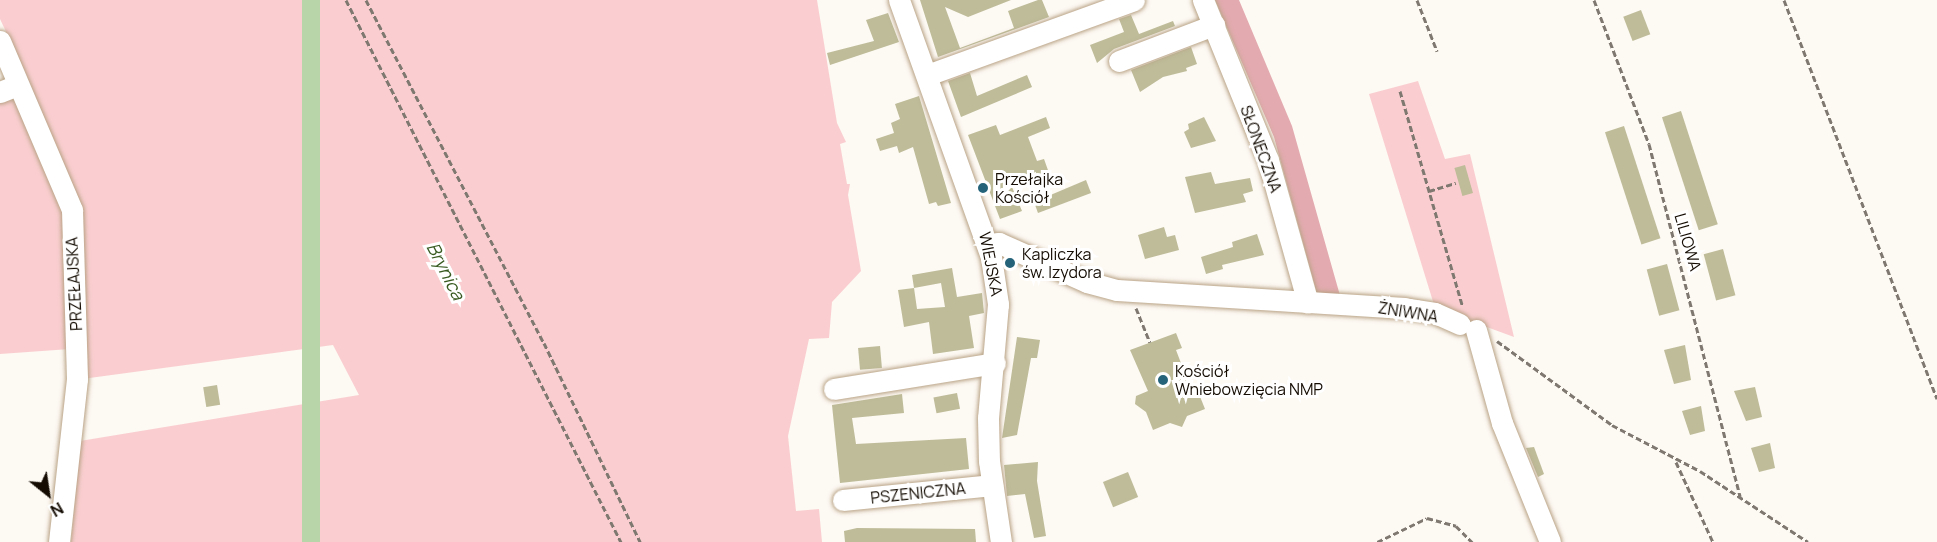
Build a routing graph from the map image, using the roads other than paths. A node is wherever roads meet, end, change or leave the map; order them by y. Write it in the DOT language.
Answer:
graph roads {
  1 [pos="899,0"];
  2 [pos="1134,0"];
  3 [pos="1203,0"];
  4 [pos="1214,25"];
  5 [pos="0,40"];
  6 [pos="1119,61"];
  7 [pos="927,75"];
  8 [pos="9,88"];
  9 [pos="989,244"];
  10 [pos="1308,303"];
  11 [pos="995,363"];
  12 [pos="834,389"];
  13 [pos="992,485"];
  14 [pos="843,500"];
  15 [pos="59,542"];
  16 [pos="1001,542"];
  17 [pos="1550,542"];
  1 -- 7 [label="street, WIEJSKA"];
  2 -- 7 [label="street"];
  3 -- 4 [label="street, SŁONECZNA"];
  4 -- 6 [label="street"];
  4 -- 10 [label="street, SŁONECZNA"];
  5 -- 8 [label="street, PRZEŁAJSKA"];
  7 -- 9 [label="street, WIEJSKA"];
  8 -- 15 [label="street, PRZEŁAJSKA"];
  9 -- 10 [label="street, ŻNIWNA"];
  9 -- 11 [label="street, WIEJSKA"];
  10 -- 17 [label="street, ŻNIWNA"];
  11 -- 12 [label="street"];
  11 -- 13 [label="street, WIEJSKA"];
  13 -- 14 [label="street, PSZENICZNA"];
  13 -- 16 [label="street, WIEJSKA"];
}
